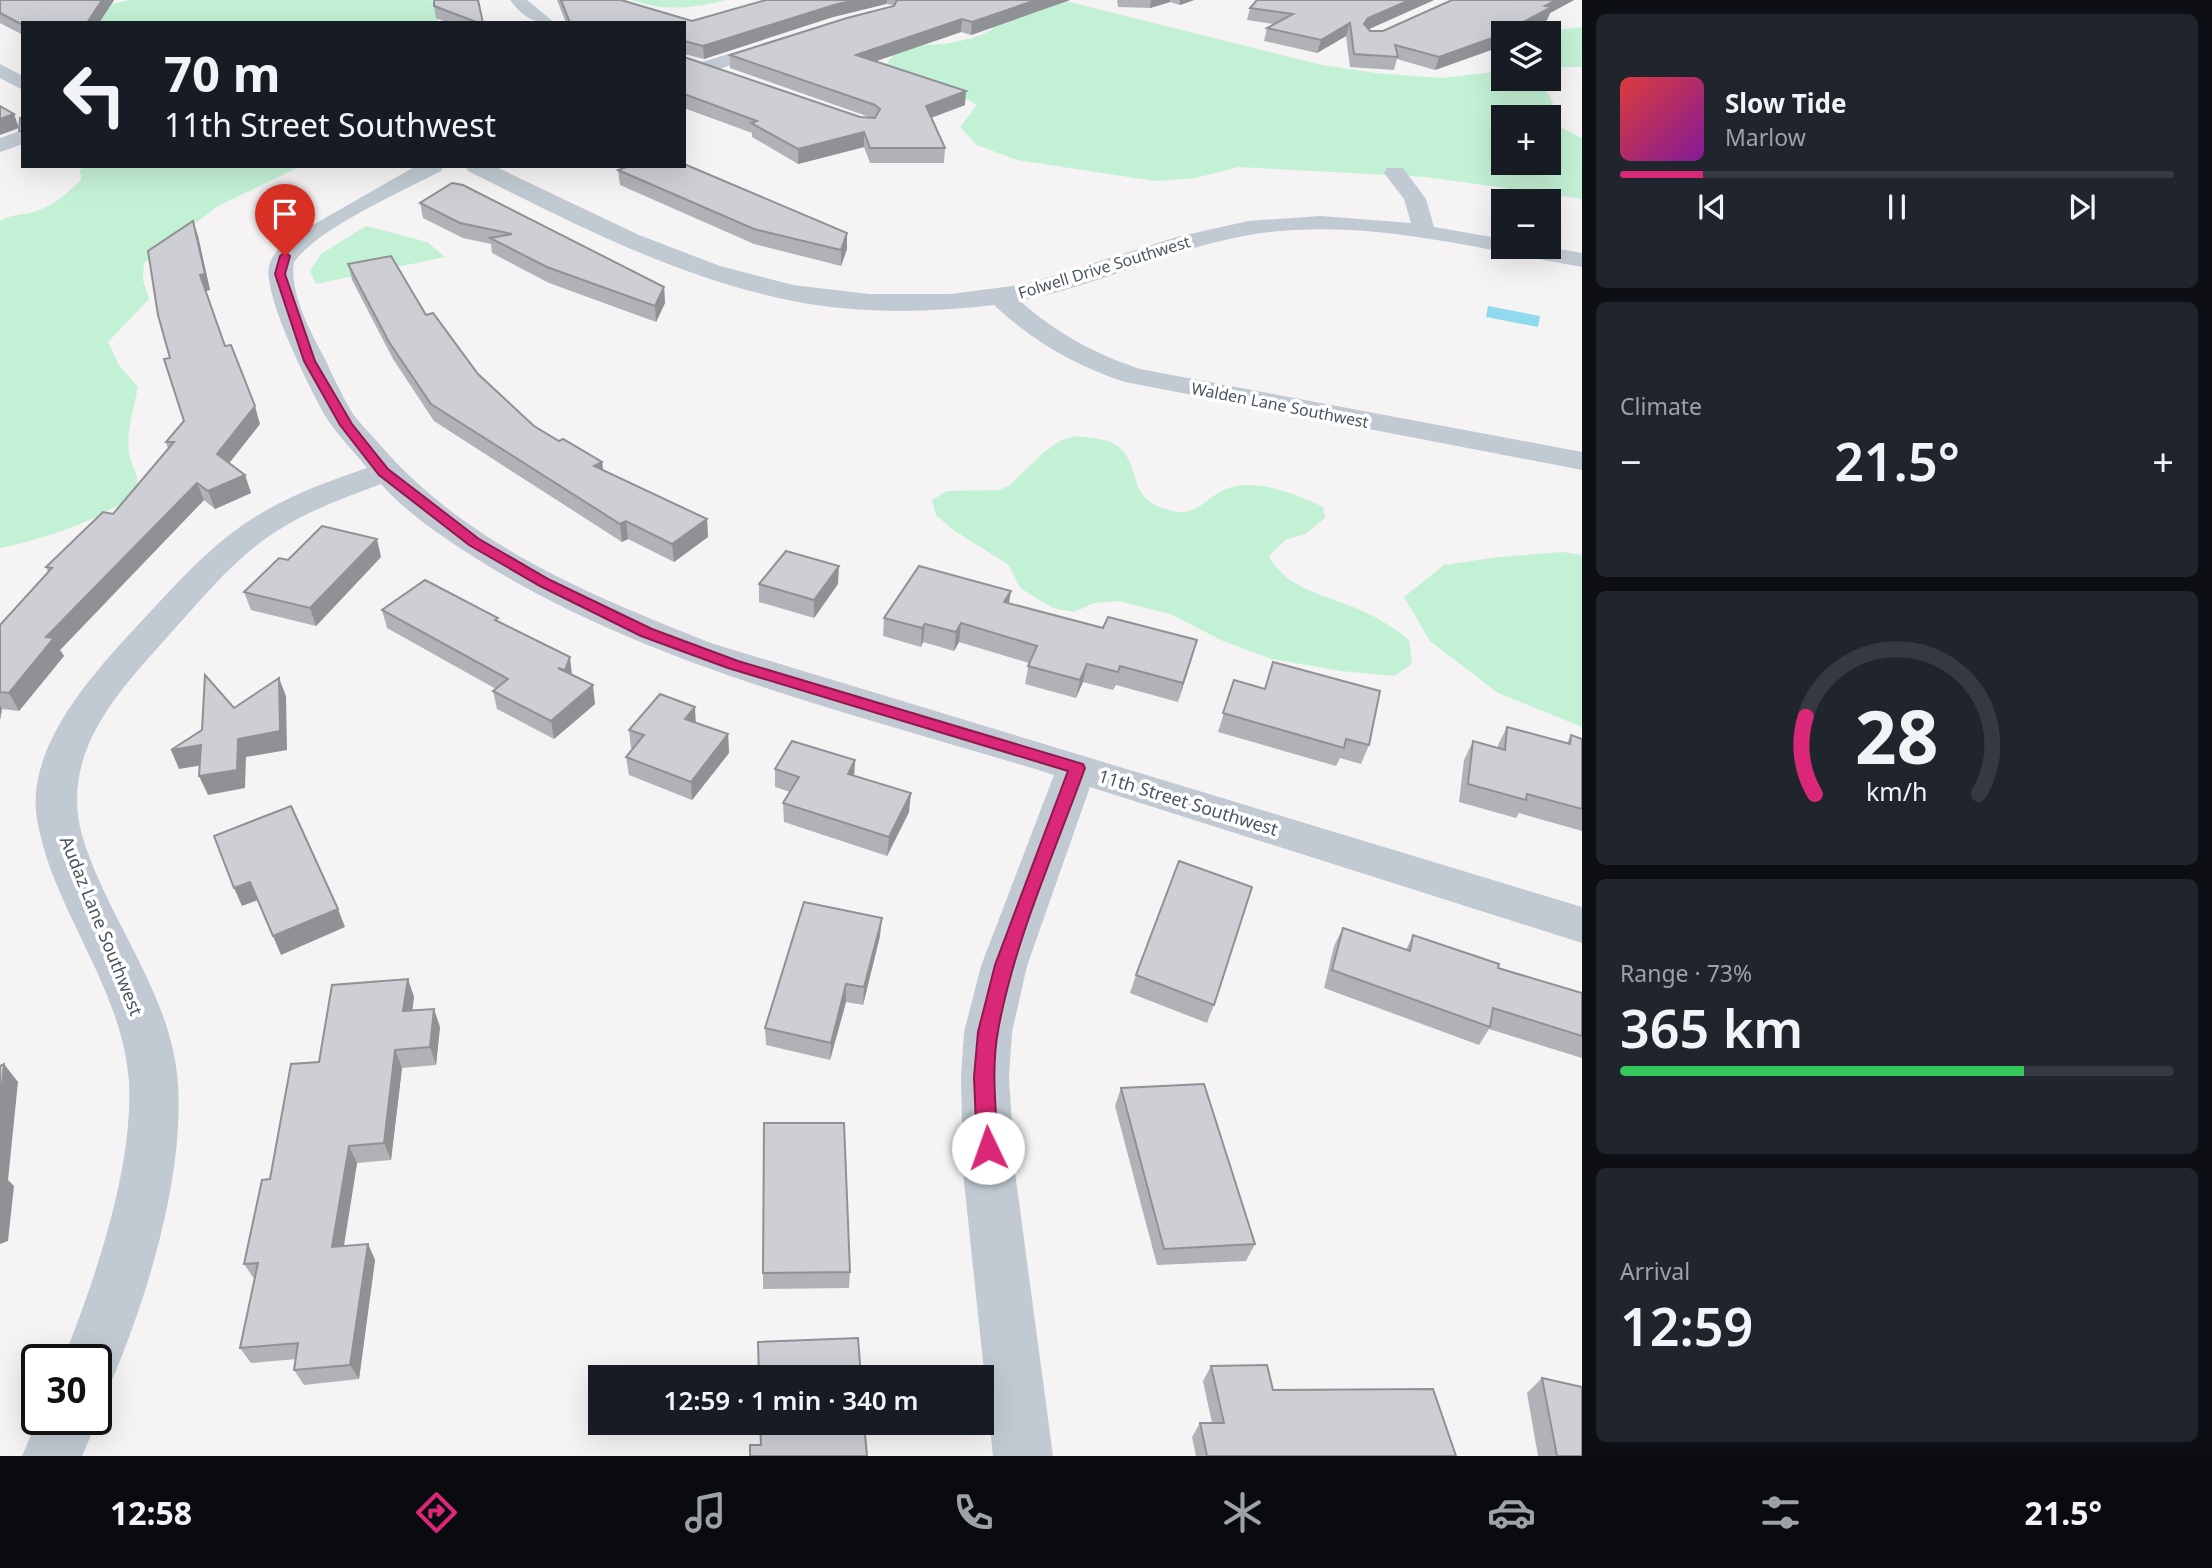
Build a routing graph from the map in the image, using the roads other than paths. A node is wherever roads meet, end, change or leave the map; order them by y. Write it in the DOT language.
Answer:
graph roads {
  1 [pos="518,0"];
  2 [pos="543,21"];
  3 [pos="803,35"];
  4 [pos="0,71"];
  5 [pos="732,76"];
  6 [pos="21,83"];
  7 [pos="21,137"];
  8 [pos="0,146"];
  9 [pos="430,168"];
  10 [pos="480,168"];
  11 [pos="1395,173"];
  12 [pos="1423,231"];
  13 [pos="1491,244"];
  14 [pos="1561,256"];
  15 [pos="1582,260"];
  16 [pos="1000,297"];
  17 [pos="1582,461"];
  18 [pos="384,472"];
  19 [pos="1077,768"];
  20 [pos="1582,925"];
  21 [pos="98,1344"];
  22 [pos="61,1435"];
  23 [pos="52,1456"];
  24 [pos="1023,1456"];
  1 -- 2 [label="street"];
  3 -- 5 [label="street"];
  4 -- 6 [label="street"];
  7 -- 8 [label="street"];
  9 -- 18 [label="street, 11th Street Southwest"];
  10 -- 16 [label="street, Folwell Drive Southwest"];
  11 -- 12 [label="street"];
  12 -- 13 [label="street, Folwell Drive Southwest"];
  12 -- 16 [label="street, Folwell Drive Southwest"];
  14 -- 15 [label="street"];
  16 -- 17 [label="street, Walden Lane Southwest"];
  18 -- 19 [label="street, 11th Street Southwest"];
  18 -- 21 [label="street, Audaz Lane Southwest"];
  19 -- 20 [label="street, 11th Street Southwest"];
  19 -- 24 [label="street"];
  22 -- 23 [label="street"];
}
